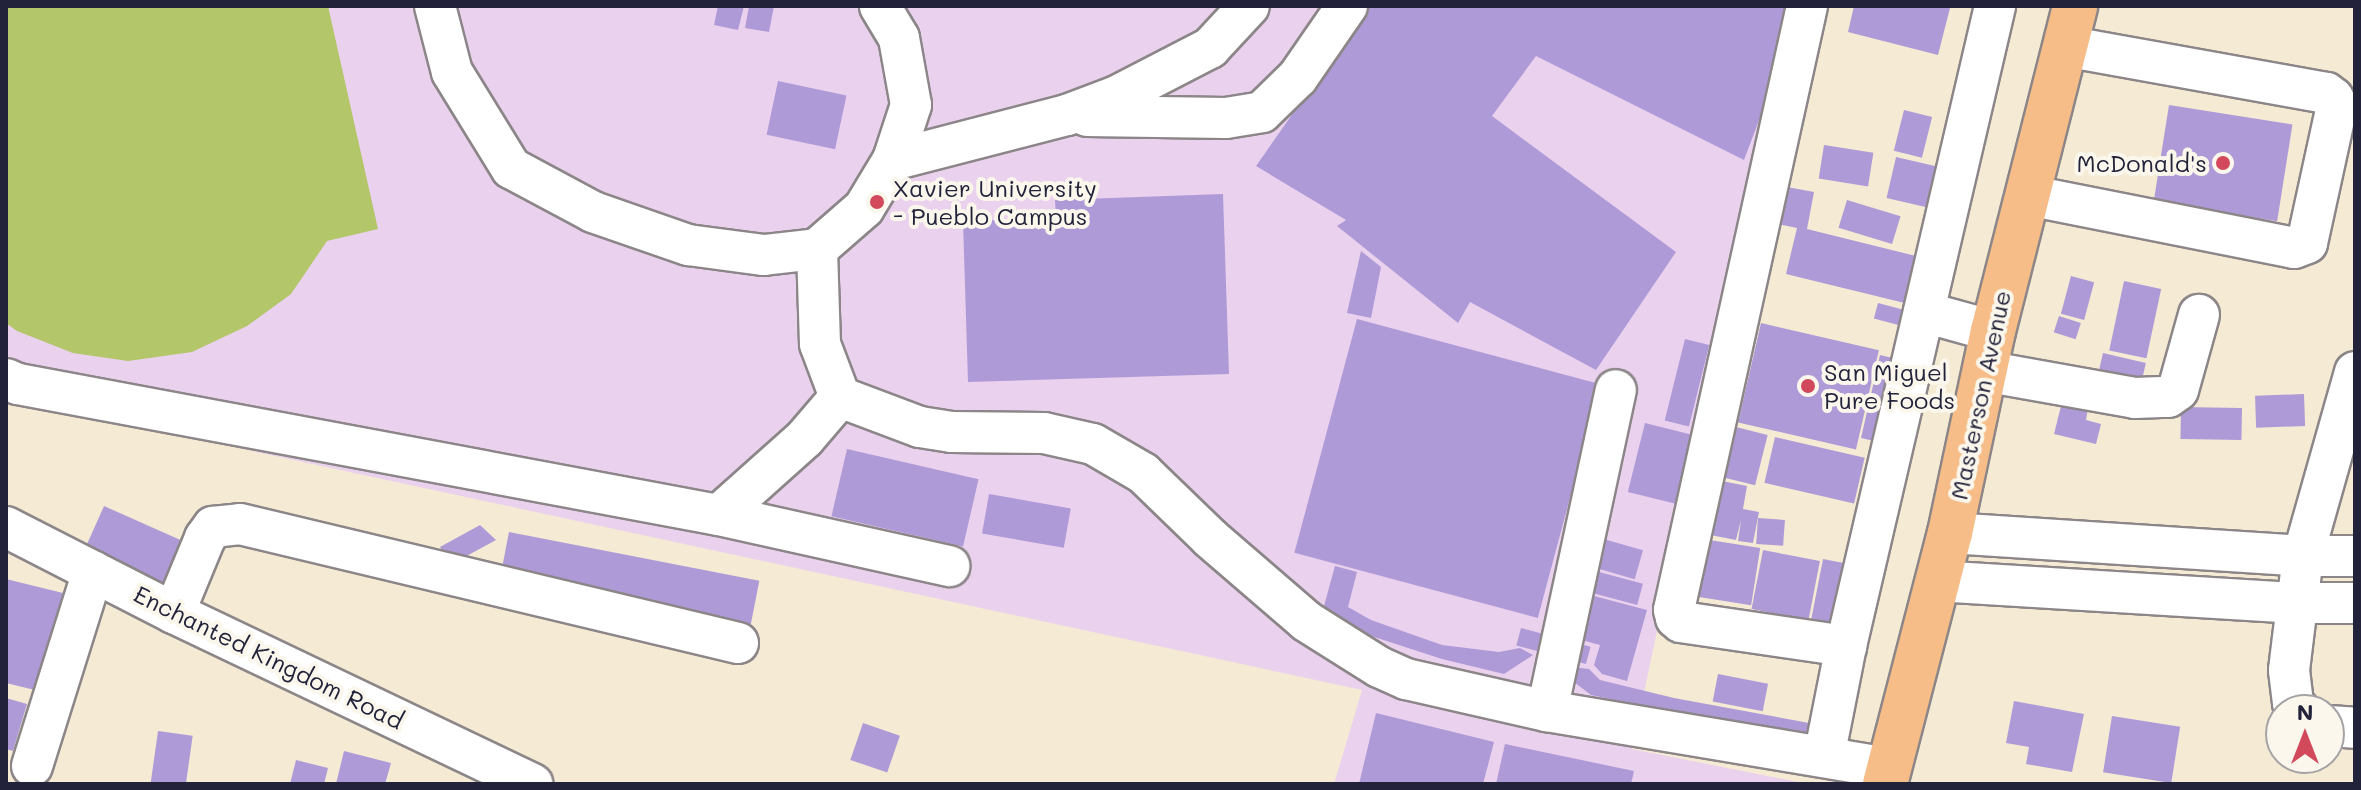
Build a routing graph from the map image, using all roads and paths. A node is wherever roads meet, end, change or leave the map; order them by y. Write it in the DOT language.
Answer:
graph roads {
  1 [pos="435,6"];
  2 [pos="880,6"];
  3 [pos="1249,6"];
  4 [pos="1347,6"];
  5 [pos="1807,6"];
  6 [pos="1995,6"];
  7 [pos="2071,26"];
  8 [pos="1067,115"];
  9 [pos="893,160"];
  10 [pos="2027,195"];
  11 [pos="817,249"];
  12 [pos="1924,312"];
  13 [pos="2199,315"];
  14 [pos="1988,351"];
  15 [pos="2355,372"];
  16 [pos="6,379"];
  17 [pos="1616,390"];
  18 [pos="840,397"];
  19 [pos="719,515"];
  20 [pos="6,527"];
  21 [pos="1950,533"];
  22 [pos="2303,556"];
  23 [pos="2355,556"];
  24 [pos="949,566"];
  25 [pos="93,571"];
  26 [pos="1936,581"];
  27 [pos="2297,603"];
  28 [pos="2355,603"];
  29 [pos="174,613"];
  30 [pos="738,643"];
  31 [pos="1846,646"];
  32 [pos="2292,694"];
  33 [pos="1547,711"];
  34 [pos="1824,757"];
  35 [pos="32,766"];
  36 [pos="1887,776"];
  37 [pos="532,784"];
  1 -- 11 [label="street"];
  2 -- 9 [label="street"];
  3 -- 8 [label="street"];
  4 -- 8 [label="street"];
  5 -- 31 [label="street"];
  6 -- 12 [label="street"];
  7 -- 10 [label="main road, Masterson Avenue"];
  7 -- 10 [label="street"];
  8 -- 9 [label="street"];
  9 -- 11 [label="street"];
  10 -- 14 [label="main road, Masterson Avenue"];
  11 -- 18 [label="street"];
  12 -- 14 [label="street"];
  12 -- 31 [label="street"];
  13 -- 14 [label="street"];
  14 -- 21 [label="main road, Masterson Avenue"];
  15 -- 22 [label="street"];
  16 -- 19 [label="street"];
  17 -- 33 [label="street"];
  18 -- 19 [label="street"];
  18 -- 33 [label="street"];
  19 -- 24 [label="street"];
  20 -- 25 [label="street, Enchanted Kingdom Road"];
  21 -- 22 [label="street"];
  21 -- 26 [label="main road, Masterson Avenue"];
  22 -- 23 [label="street"];
  22 -- 27 [label="street"];
  25 -- 29 [label="street, Enchanted Kingdom Road"];
  25 -- 35 [label="street"];
  26 -- 27 [label="street"];
  26 -- 36 [label="main road, Masterson Avenue"];
  27 -- 28 [label="street"];
  27 -- 32 [label="street"];
  29 -- 30 [label="street"];
  29 -- 37 [label="street, Enchanted Kingdom Road"];
  31 -- 34 [label="street"];
  33 -- 34 [label="street"];
  34 -- 36 [label="street"];
}
